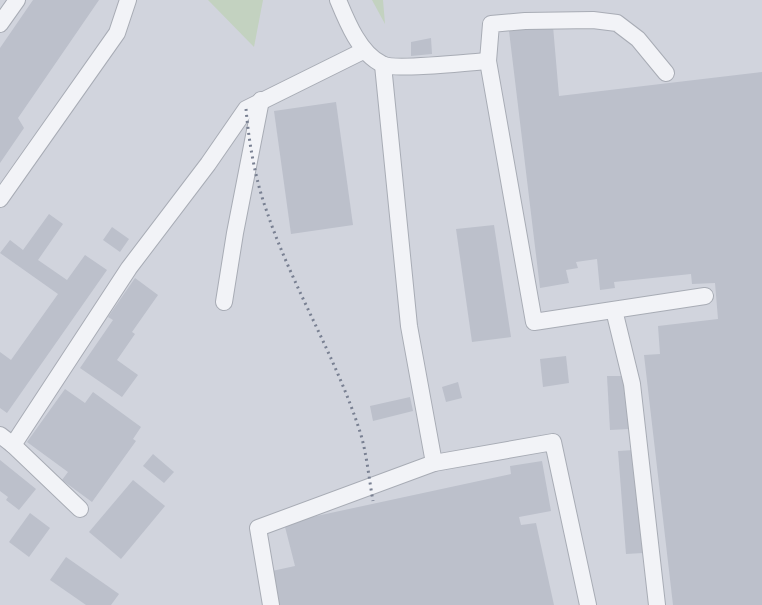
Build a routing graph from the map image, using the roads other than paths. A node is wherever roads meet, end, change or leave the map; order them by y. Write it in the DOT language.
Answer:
graph roads {
  1 [pos="17,0"];
  2 [pos="128,0"];
  3 [pos="338,0"];
  4 [pos="0,24"];
  5 [pos="363,51"];
  6 [pos="488,61"];
  7 [pos="383,65"];
  8 [pos="666,73"];
  9 [pos="261,100"];
  10 [pos="0,199"];
  11 [pos="705,296"];
  12 [pos="224,302"];
  13 [pos="614,310"];
  14 [pos="0,435"];
  15 [pos="13,444"];
  16 [pos="434,463"];
  17 [pos="80,509"];
  18 [pos="271,605"];
  19 [pos="588,605"];
  20 [pos="657,605"];
  1 -- 4 [label="street"];
  2 -- 10 [label="street"];
  3 -- 5 [label="street"];
  5 -- 7 [label="street"];
  5 -- 9 [label="street"];
  6 -- 7 [label="street"];
  6 -- 8 [label="street"];
  6 -- 13 [label="street"];
  7 -- 16 [label="street"];
  9 -- 12 [label="street"];
  9 -- 15 [label="street"];
  11 -- 13 [label="street"];
  13 -- 20 [label="street"];
  14 -- 15 [label="street"];
  15 -- 17 [label="street"];
  16 -- 18 [label="street"];
  16 -- 19 [label="street"];
}
